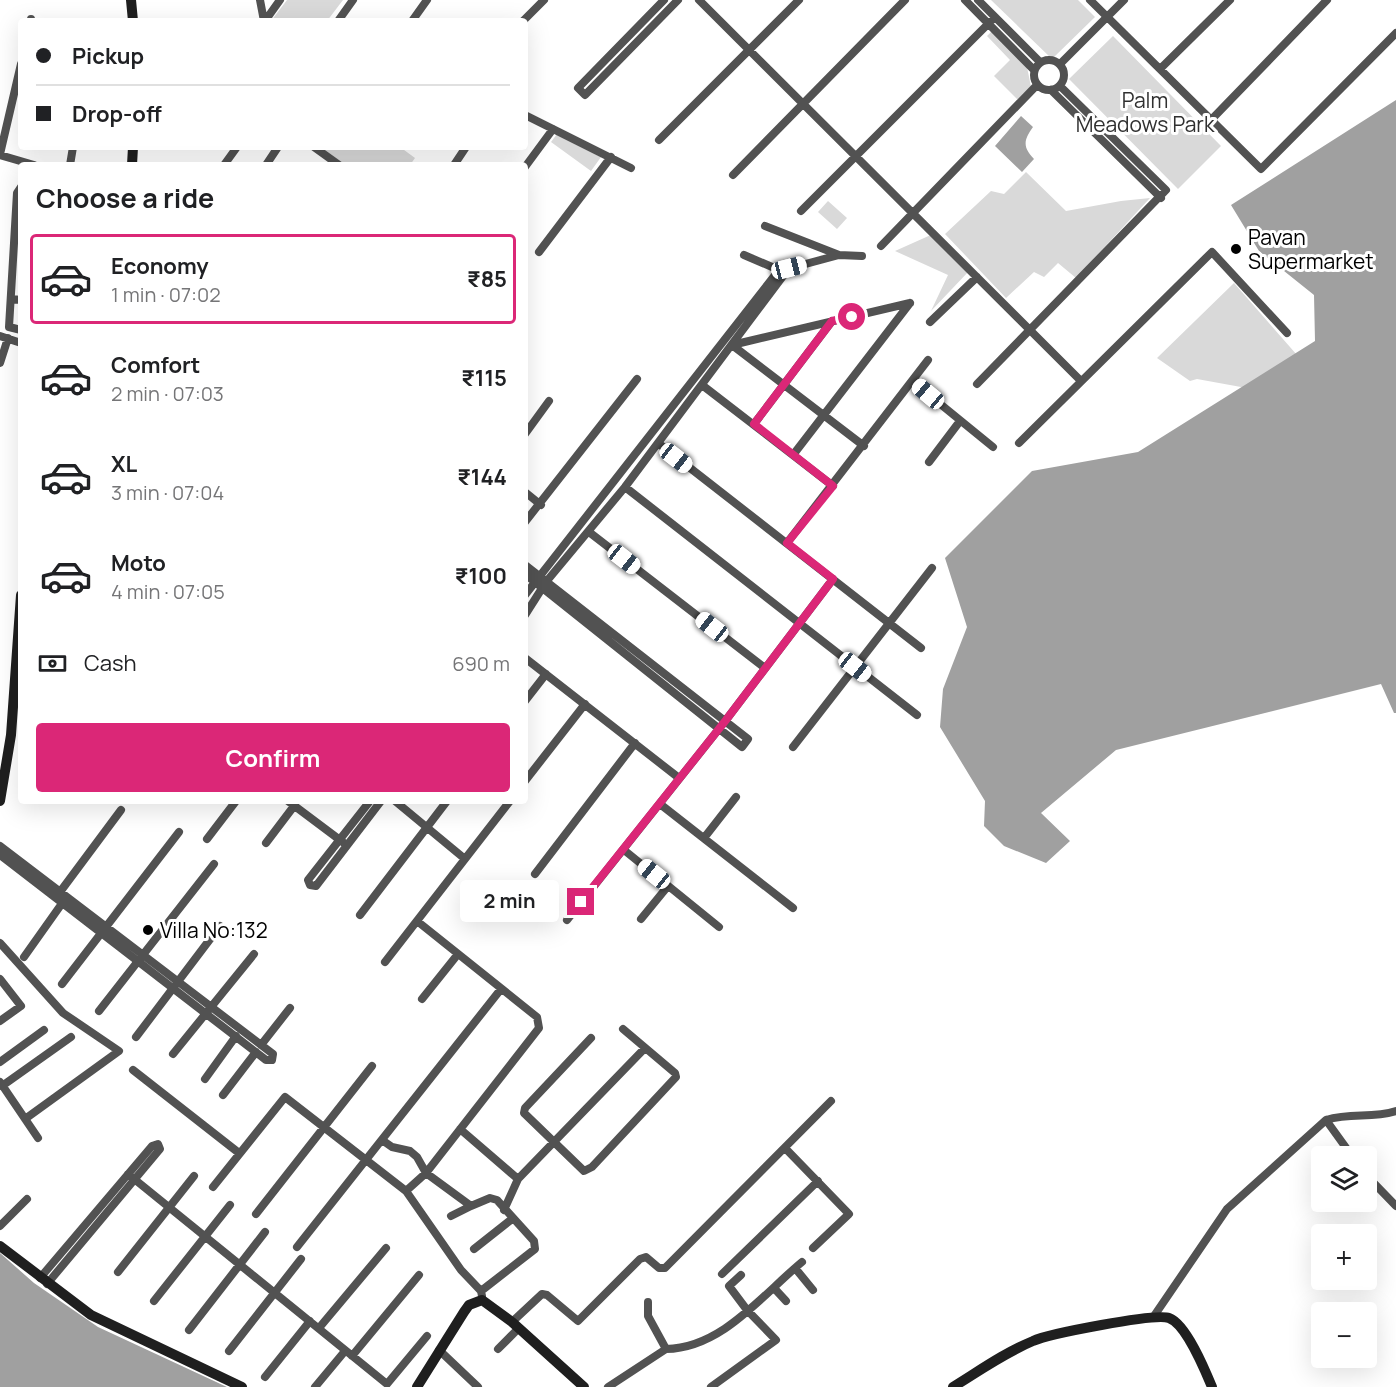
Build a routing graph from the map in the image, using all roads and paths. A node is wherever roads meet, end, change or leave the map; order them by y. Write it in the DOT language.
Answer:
graph roads {
  1 [pos="131,0"];
  2 [pos="260,0"];
  3 [pos="280,0"];
  4 [pos="353,0"];
  5 [pos="427,0"];
  6 [pos="544,0"];
  7 [pos="664,0"];
  8 [pos="678,0"];
  9 [pos="699,0"];
  10 [pos="799,0"];
  11 [pos="906,0"];
  12 [pos="965,0"];
  13 [pos="978,0"];
  14 [pos="1090,0"];
  15 [pos="1124,0"];
  16 [pos="1230,0"];
  17 [pos="1327,0"];
  18 [pos="1107,17"];
  19 [pos="134,18"];
  20 [pos="264,18"];
  21 [pos="267,18"];
  22 [pos="340,18"];
  23 [pos="414,18"];
  24 [pos="526,18"];
  25 [pos="992,20"];
  26 [pos="1396,34"];
  27 [pos="750,51"];
  28 [pos="1040,62"];
  29 [pos="1060,64"];
  30 [pos="1160,69"];
  31 [pos="1034,70"];
  32 [pos="18,77"];
  33 [pos="1037,85"];
  34 [pos="1060,86"];
  35 [pos="1051,90"];
  36 [pos="803,104"];
  37 [pos="528,116"];
  38 [pos="1211,120"];
  39 [pos="553,129"];
  40 [pos="659,140"];
  41 [pos="318,150"];
  42 [pos="0,154"];
  43 [pos="856,157"];
  44 [pos="611,158"];
  45 [pos="25,162"];
  46 [pos="334,162"];
  47 [pos="528,163"];
  48 [pos="631,168"];
  49 [pos="733,175"];
  50 [pos="18,192"];
  51 [pos="1161,198"];
  52 [pos="801,211"];
  53 [pos="913,213"];
  54 [pos="765,226"];
  55 [pos="881,246"];
  56 [pos="539,252"];
  57 [pos="744,255"];
  58 [pos="838,255"];
  59 [pos="862,256"];
  60 [pos="789,268"];
  61 [pos="779,270"];
  62 [pos="977,277"];
  63 [pos="12,299"];
  64 [pos="18,300"];
  65 [pos="832,321"];
  66 [pos="930,322"];
  67 [pos="18,329"];
  68 [pos="1030,330"];
  69 [pos="1287,333"];
  70 [pos="4,337"];
  71 [pos="732,345"];
  72 [pos="928,360"];
  73 [pos="0,363"];
  74 [pos="637,379"];
  75 [pos="912,381"];
  76 [pos="1081,381"];
  77 [pos="977,384"];
  78 [pos="702,385"];
  79 [pos="784,385"];
  80 [pos="549,401"];
  81 [pos="824,415"];
  82 [pos="960,421"];
  83 [pos="754,424"];
  84 [pos="528,430"];
  85 [pos="658,443"];
  86 [pos="1019,443"];
  87 [pos="864,446"];
  88 [pos="993,447"];
  89 [pos="793,455"];
  90 [pos="929,462"];
  91 [pos="833,486"];
  92 [pos="625,487"];
  93 [pos="528,494"];
  94 [pos="541,505"];
  95 [pos="528,519"];
  96 [pos="589,532"];
  97 [pos="787,543"];
  98 [pos="932,568"];
  99 [pos="528,569"];
  100 [pos="528,575"];
  101 [pos="536,578"];
  102 [pos="833,579"];
  103 [pos="545,585"];
  104 [pos="528,590"];
  105 [pos="528,610"];
  106 [pos="799,623"];
  107 [pos="889,623"];
  108 [pos="18,633"];
  109 [pos="921,648"];
  110 [pos="528,660"];
  111 [pos="855,667"];
  112 [pos="765,668"];
  113 [pos="546,674"];
  114 [pos="528,697"];
  115 [pos="585,704"];
  116 [pos="916,716"];
  117 [pos="726,720"];
  118 [pos="719,729"];
  119 [pos="635,742"];
  120 [pos="793,747"];
  121 [pos="528,777"];
  122 [pos="679,778"];
  123 [pos="736,797"];
  124 [pos="0,801"];
  125 [pos="234,804"];
  126 [pos="291,804"];
  127 [pos="368,804"];
  128 [pos="378,804"];
  129 [pos="399,804"];
  130 [pos="445,804"];
  131 [pos="508,804"];
  132 [pos="660,804"];
  133 [pos="121,810"];
  134 [pos="427,827"];
  135 [pos="179,832"];
  136 [pos="704,838"];
  137 [pos="207,839"];
  138 [pos="266,843"];
  139 [pos="344,843"];
  140 [pos="0,846"];
  141 [pos="624,850"];
  142 [pos="0,855"];
  143 [pos="465,859"];
  144 [pos="214,864"];
  145 [pos="535,874"];
  146 [pos="668,885"];
  147 [pos="60,892"];
  148 [pos="63,902"];
  149 [pos="793,908"];
  150 [pos="360,915"];
  151 [pos="641,919"];
  152 [pos="567,920"];
  153 [pos="417,921"];
  154 [pos="220,926"];
  155 [pos="719,927"];
  156 [pos="103,928"];
  157 [pos="0,943"];
  158 [pos="254,954"];
  159 [pos="458,954"];
  160 [pos="140,956"];
  161 [pos="24,957"];
  162 [pos="385,962"];
  163 [pos="0,979"];
  164 [pos="62,984"];
  165 [pos="175,984"];
  166 [pos="501,989"];
  167 [pos="422,999"];
  168 [pos="290,1008"];
  169 [pos="208,1010"];
  170 [pos="99,1011"];
  171 [pos="0,1021"];
  172 [pos="623,1029"];
  173 [pos="44,1030"];
  174 [pos="236,1036"];
  175 [pos="71,1037"];
  176 [pos="136,1037"];
  177 [pos="591,1038"];
  178 [pos="261,1045"];
  179 [pos="645,1048"];
  180 [pos="256,1052"];
  181 [pos="174,1054"];
  182 [pos="0,1062"];
  183 [pos="372,1066"];
  184 [pos="133,1070"];
  185 [pos="205,1079"];
  186 [pos="1,1084"];
  187 [pos="223,1095"];
  188 [pos="831,1101"];
  189 [pos="1396,1110"];
  190 [pos="25,1119"];
  191 [pos="1326,1120"];
  192 [pos="324,1129"];
  193 [pos="460,1129"];
  194 [pos="38,1138"];
  195 [pos="382,1140"];
  196 [pos="554,1144"];
  197 [pos="1345,1146"];
  198 [pos="785,1148"];
  199 [pos="239,1153"];
  200 [pos="366,1160"];
  201 [pos="426,1173"];
  202 [pos="194,1176"];
  203 [pos="518,1179"];
  204 [pos="818,1181"];
  205 [pos="1377,1186"];
  206 [pos="213,1188"];
  207 [pos="406,1191"];
  208 [pos="27,1199"];
  209 [pos="230,1205"];
  210 [pos="471,1206"];
  211 [pos="1396,1206"];
  212 [pos="169,1208"];
  213 [pos="504,1210"];
  214 [pos="256,1214"];
  215 [pos="451,1216"];
  216 [pos="512,1218"];
  217 [pos="0,1226"];
  218 [pos="265,1232"];
  219 [pos="205,1236"];
  220 [pos="0,1246"];
  221 [pos="297,1247"];
  222 [pos="386,1248"];
  223 [pos="813,1248"];
  224 [pos="474,1249"];
  225 [pos="301,1259"];
  226 [pos="239,1263"];
  227 [pos="118,1272"];
  228 [pos="722,1274"];
  229 [pos="419,1275"];
  230 [pos="741,1275"];
  231 [pos="44,1281"];
  232 [pos="774,1288"];
  233 [pos="813,1290"];
  234 [pos="274,1292"];
  235 [pos="482,1295"];
  236 [pos="154,1300"];
  237 [pos="786,1301"];
  238 [pos="648,1302"];
  239 [pos="747,1310"];
  240 [pos="1154,1316"];
  241 [pos="310,1321"];
  242 [pos="515,1325"];
  243 [pos="318,1328"];
  244 [pos="189,1330"];
  245 [pos="427,1336"];
  246 [pos="498,1349"];
  247 [pos="666,1349"];
  248 [pos="229,1350"];
  249 [pos="439,1350"];
  250 [pos="349,1354"];
  251 [pos="265,1377"];
  252 [pos="385,1386"];
  253 [pos="242,1387"];
  254 [pos="315,1387"];
  255 [pos="417,1387"];
  256 [pos="478,1387"];
  257 [pos="584,1387"];
  258 [pos="608,1387"];
  259 [pos="711,1387"];
  260 [pos="953,1387"];
  261 [pos="1212,1387"];
  1 -- 19 [label="main road"];
  2 -- 20 [label="street"];
  3 -- 21 [label="street"];
  4 -- 22 [label="street"];
  5 -- 23 [label="street"];
  6 -- 24 [label="street"];
  7 -- 8 [label="street"];
  9 -- 27 [label="street"];
  10 -- 27 [label="street"];
  11 -- 36 [label="street"];
  12 -- 25 [label="street"];
  13 -- 25 [label="street"];
  14 -- 18 [label="street"];
  15 -- 18 [label="street"];
  16 -- 30 [label="street"];
  17 -- 38 [label="street"];
  18 -- 29 [label="street"];
  18 -- 30 [label="street"];
  25 -- 28 [label="street"];
  25 -- 31 [label="street"];
  25 -- 43 [label="street"];
  26 -- 38 [label="street"];
  27 -- 36 [label="street"];
  27 -- 40 [label="street"];
  28 -- 29 [label="street"];
  28 -- 31 [label="street"];
  29 -- 34 [label="street"];
  30 -- 38 [label="street"];
  31 -- 33 [label="street"];
  32 -- 42 [label="street"];
  33 -- 35 [label="street"];
  33 -- 53 [label="street"];
  34 -- 35 [label="street"];
  34 -- 51 [label="street"];
  35 -- 51 [label="street"];
  36 -- 43 [label="street"];
  36 -- 49 [label="street"];
  37 -- 39 [label="street"];
  39 -- 44 [label="street"];
  39 -- 47 [label="street"];
  41 -- 46 [label="street"];
  42 -- 45 [label="street"];
  43 -- 52 [label="street"];
  43 -- 53 [label="street"];
  44 -- 48 [label="street"];
  44 -- 56 [label="street"];
  50 -- 63 [label="street"];
  51 -- 68 [label="street"];
  53 -- 55 [label="street"];
  53 -- 62 [label="street"];
  54 -- 58 [label="street"];
  57 -- 61 [label="street"];
  58 -- 59 [label="street"];
  58 -- 60 [label="street"];
  60 -- 61 [label="street"];
  60 -- 71 [label="street"];
  61 -- 101 [label="street"];
  62 -- 66 [label="street"];
  62 -- 68 [label="street"];
  63 -- 64 [label="street"];
  63 -- 67 [label="street"];
  65 -- 71 [label="street"];
  65 -- 79 [label="street"];
  65 -- 81 [label="street"];
  68 -- 76 [label="street"];
  68 -- 77 [label="street"];
  69 -- 76 [label="street"];
  70 -- 73 [label="street"];
  71 -- 78 [label="street"];
  71 -- 79 [label="street"];
  72 -- 75 [label="street"];
  74 -- 94 [label="street"];
  75 -- 82 [label="street"];
  75 -- 87 [label="street"];
  76 -- 86 [label="street"];
  78 -- 83 [label="street"];
  78 -- 85 [label="street"];
  79 -- 81 [label="street"];
  79 -- 83 [label="street"];
  80 -- 84 [label="street"];
  81 -- 87 [label="street"];
  81 -- 89 [label="street"];
  82 -- 88 [label="street"];
  82 -- 90 [label="street"];
  83 -- 89 [label="street"];
  85 -- 92 [label="street"];
  85 -- 97 [label="street"];
  87 -- 91 [label="street"];
  89 -- 91 [label="street"];
  91 -- 97 [label="street"];
  92 -- 96 [label="street"];
  92 -- 106 [label="street"];
  93 -- 94 [label="street"];
  94 -- 95 [label="street"];
  96 -- 103 [label="street"];
  96 -- 112 [label="street"];
  97 -- 102 [label="street"];
  98 -- 107 [label="street"];
  99 -- 101 [label="street"];
  100 -- 101 [label="street"];
  101 -- 103 [label="street"];
  101 -- 104 [label="street"];
  102 -- 106 [label="street"];
  102 -- 107 [label="street"];
  103 -- 105 [label="street"];
  103 -- 117 [label="street"];
  103 -- 118 [label="street"];
  106 -- 111 [label="street"];
  106 -- 112 [label="street"];
  107 -- 109 [label="street"];
  107 -- 111 [label="street"];
  108 -- 124 [label="main road"];
  110 -- 113 [label="street"];
  111 -- 116 [label="street"];
  111 -- 120 [label="street"];
  112 -- 117 [label="street"];
  113 -- 114 [label="street"];
  113 -- 115 [label="street"];
  115 -- 119 [label="street"];
  115 -- 121 [label="street"];
  117 -- 118 [label="street"];
  117 -- 118 [label="street"];
  118 -- 122 [label="street"];
  119 -- 122 [label="street"];
  119 -- 145 [label="street"];
  122 -- 132 [label="street"];
  123 -- 136 [label="street"];
  125 -- 137 [label="street"];
  126 -- 138 [label="street"];
  126 -- 139 [label="street"];
  127 -- 139 [label="street"];
  128 -- 139 [label="street"];
  129 -- 134 [label="street"];
  130 -- 134 [label="street"];
  131 -- 143 [label="street"];
  132 -- 136 [label="street"];
  132 -- 141 [label="street"];
  133 -- 147 [label="street"];
  134 -- 143 [label="street"];
  134 -- 150 [label="street"];
  135 -- 156 [label="street"];
  136 -- 149 [label="street"];
  139 -- 139 [label="street"];
  140 -- 147 [label="street"];
  141 -- 146 [label="street"];
  141 -- 152 [label="street"];
  142 -- 148 [label="street"];
  143 -- 153 [label="street"];
  144 -- 160 [label="street"];
  146 -- 151 [label="street"];
  146 -- 155 [label="street"];
  147 -- 156 [label="street"];
  148 -- 156 [label="street"];
  148 -- 161 [label="street"];
  153 -- 159 [label="street"];
  153 -- 162 [label="street"];
  154 -- 165 [label="street"];
  156 -- 160 [label="street"];
  156 -- 164 [label="street"];
  157 -- 190 [label="street"];
  158 -- 169 [label="street"];
  159 -- 166 [label="street"];
  159 -- 167 [label="street"];
  160 -- 165 [label="street"];
  160 -- 170 [label="street"];
  163 -- 171 [label="street"];
  165 -- 169 [label="street"];
  165 -- 176 [label="street"];
  166 -- 193 [label="street"];
  166 -- 195 [label="street"];
  168 -- 178 [label="street"];
  169 -- 174 [label="street"];
  169 -- 178 [label="street"];
  169 -- 181 [label="street"];
  172 -- 179 [label="street"];
  173 -- 182 [label="street"];
  174 -- 180 [label="street"];
  174 -- 185 [label="street"];
  175 -- 186 [label="street"];
  177 -- 196 [label="street"];
  178 -- 180 [label="street"];
  179 -- 196 [label="street"];
  179 -- 196 [label="street"];
  180 -- 187 [label="street"];
  183 -- 192 [label="street"];
  184 -- 199 [label="street"];
  186 -- 190 [label="street"];
  188 -- 198 [label="street"];
  189 -- 191 [label="street"];
  190 -- 194 [label="street"];
  191 -- 197 [label="street"];
  191 -- 240 [label="street"];
  192 -- 199 [label="street"];
  192 -- 200 [label="street"];
  192 -- 214 [label="street"];
  193 -- 201 [label="street"];
  193 -- 203 [label="street"];
  195 -- 200 [label="street"];
  195 -- 201 [label="street"];
  196 -- 203 [label="street"];
  198 -- 204 [label="street"];
  198 -- 242 [label="street"];
  199 -- 206 [label="street"];
  200 -- 207 [label="street"];
  200 -- 221 [label="street"];
  201 -- 207 [label="street"];
  201 -- 210 [label="street"];
  202 -- 212 [label="street"];
  203 -- 213 [label="street"];
  204 -- 223 [label="street"];
  204 -- 228 [label="street"];
  205 -- 211 [label="street"];
  207 -- 235 [label="street"];
  208 -- 217 [label="street"];
  209 -- 219 [label="street"];
  210 -- 213 [label="street"];
  210 -- 215 [label="street"];
  212 -- 219 [label="street"];
  212 -- 227 [label="street"];
  212 -- 231 [label="street"];
  213 -- 216 [label="street"];
  216 -- 224 [label="street"];
  216 -- 235 [label="street"];
  218 -- 226 [label="street"];
  219 -- 226 [label="street"];
  219 -- 236 [label="street"];
  220 -- 231 [label="main road"];
  222 -- 243 [label="street"];
  225 -- 234 [label="street"];
  226 -- 234 [label="street"];
  226 -- 244 [label="street"];
  229 -- 250 [label="street"];
  230 -- 239 [label="street"];
  231 -- 253 [label="main road"];
  232 -- 233 [label="street"];
  232 -- 237 [label="street"];
  232 -- 239 [label="street"];
  234 -- 241 [label="street"];
  234 -- 248 [label="street"];
  235 -- 242 [label="main road"];
  235 -- 249 [label="main road"];
  238 -- 247 [label="street"];
  239 -- 247 [label="street"];
  239 -- 259 [label="street"];
  240 -- 260 [label="main road"];
  240 -- 261 [label="main road"];
  241 -- 243 [label="street"];
  241 -- 251 [label="street"];
  242 -- 246 [label="street"];
  242 -- 257 [label="main road"];
  243 -- 250 [label="street"];
  245 -- 252 [label="street"];
  247 -- 258 [label="street"];
  249 -- 255 [label="main road"];
  249 -- 256 [label="street"];
  250 -- 252 [label="street"];
  250 -- 254 [label="street"];
}
